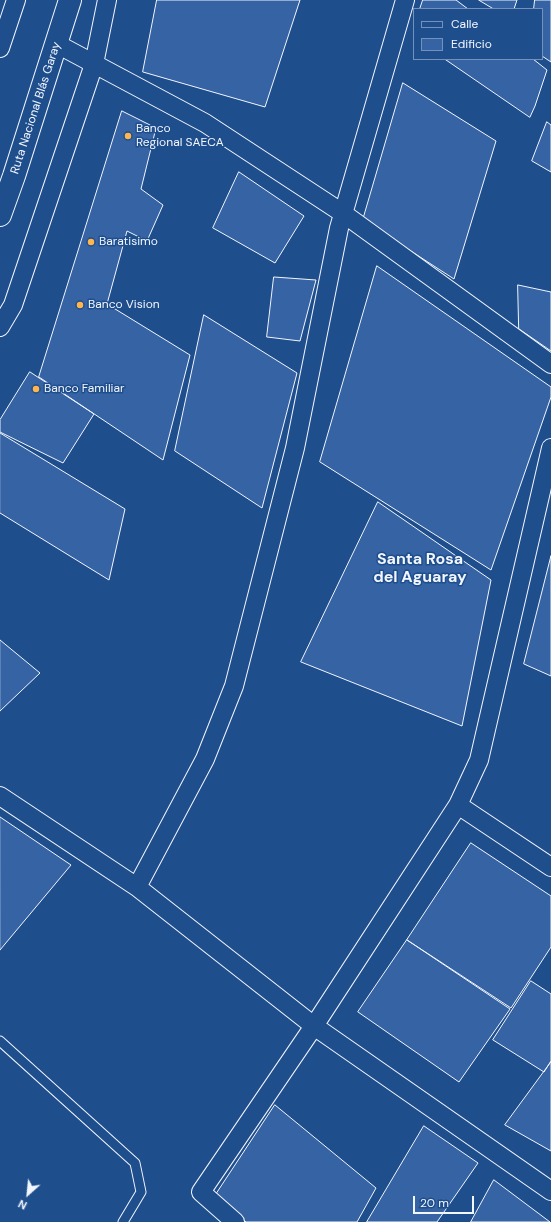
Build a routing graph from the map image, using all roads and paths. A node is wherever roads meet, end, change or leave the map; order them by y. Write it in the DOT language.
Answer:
graph roads {
  1 [pos="16,0"];
  2 [pos="70,0"];
  3 [pos="107,0"];
  4 [pos="405,0"];
  5 [pos="57,44"];
  6 [pos="0,48"];
  7 [pos="94,64"];
  8 [pos="344,214"];
  9 [pos="0,215"];
  10 [pos="0,327"];
  11 [pos="551,364"];
  12 [pos="551,448"];
  13 [pos="0,796"];
  14 [pos="458,805"];
  15 [pos="551,868"];
  16 [pos="137,887"];
  17 [pos="314,1026"];
  18 [pos="0,1041"];
  19 [pos="551,1191"];
  20 [pos="123,1222"];
  21 [pos="235,1222"];
  1 -- 6 [label="street"];
  2 -- 5 [label="highway, Ruta Nacional Blás Garay"];
  3 -- 7 [label="street"];
  4 -- 8 [label="street"];
  5 -- 7 [label="street"];
  5 -- 9 [label="highway, Ruta Nacional Blás Garay"];
  7 -- 8 [label="street"];
  7 -- 10 [label="street"];
  8 -- 11 [label="street"];
  8 -- 16 [label="street"];
  12 -- 14 [label="street"];
  13 -- 16 [label="street"];
  14 -- 15 [label="street"];
  14 -- 17 [label="street"];
  16 -- 17 [label="street"];
  17 -- 19 [label="street"];
  17 -- 21 [label="street"];
  18 -- 20 [label="lane"];
}
